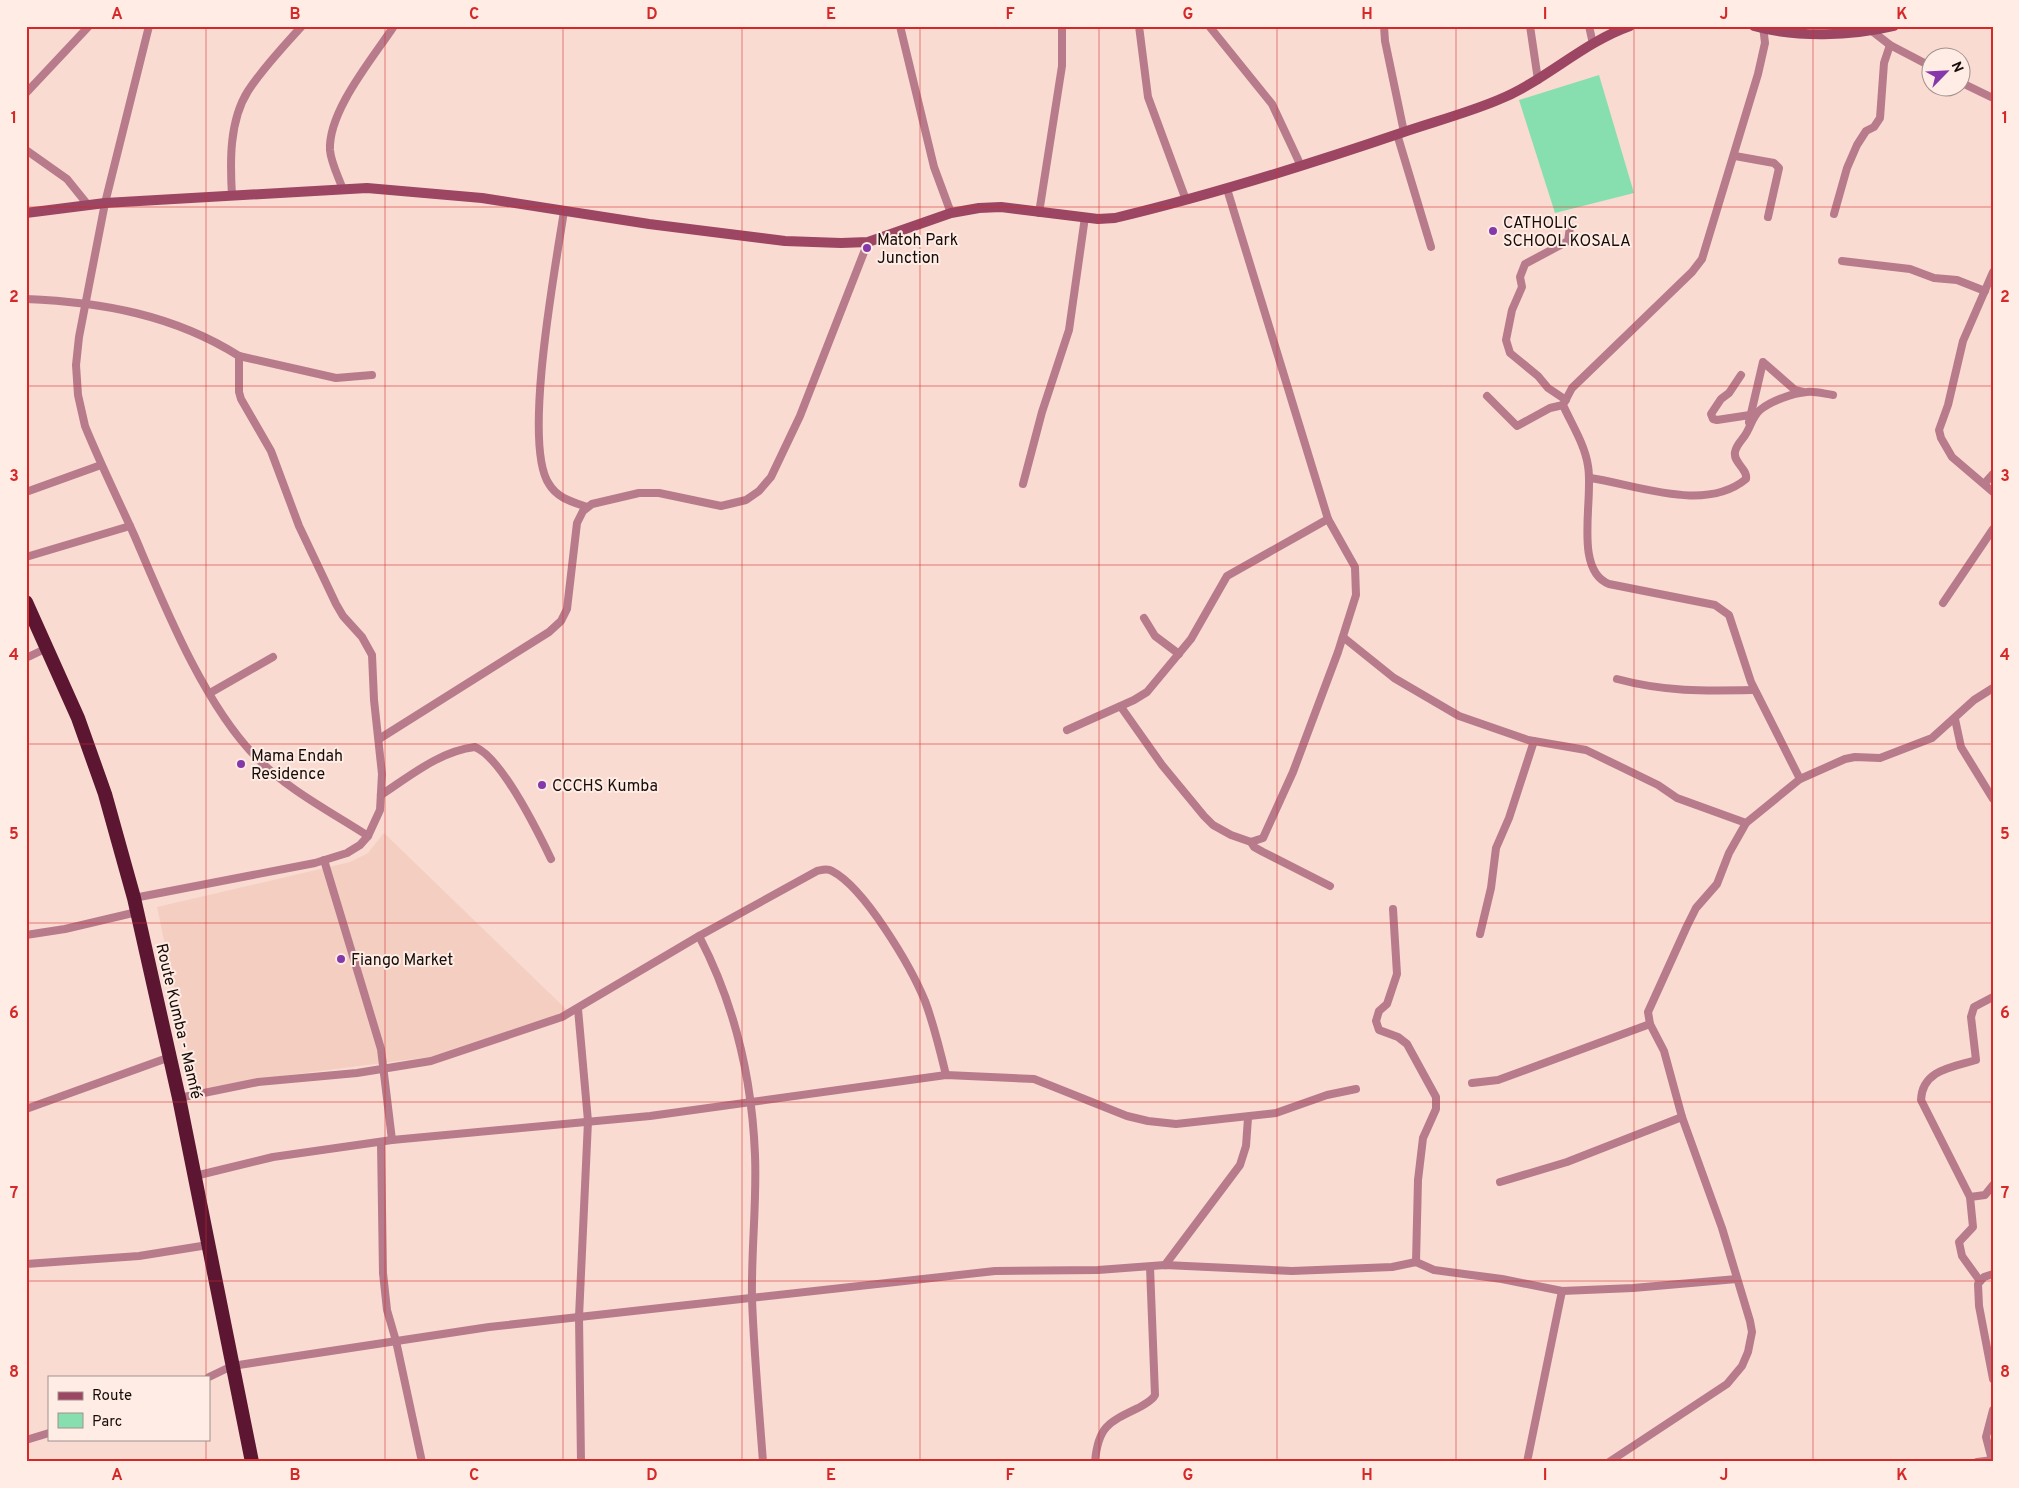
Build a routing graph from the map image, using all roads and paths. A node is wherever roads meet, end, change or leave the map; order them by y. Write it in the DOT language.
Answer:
graph roads {
  1 [pos="89,26"];
  2 [pos="149,26"];
  3 [pos="302,26"];
  4 [pos="394,26"];
  5 [pos="900,26"];
  6 [pos="1062,26"];
  7 [pos="1139,26"];
  8 [pos="1209,26"];
  9 [pos="1384,26"];
  10 [pos="1530,26"];
  11 [pos="1589,26"];
  12 [pos="1630,26"];
  13 [pos="1894,26"];
  14 [pos="1760,27"];
  15 [pos="1864,30"];
  16 [pos="1594,44"];
  17 [pos="1890,45"];
  18 [pos="1922,62"];
  19 [pos="1538,80"];
  20 [pos="1972,88"];
  21 [pos="26,93"];
  22 [pos="1993,98"];
  23 [pos="1400,133"];
  24 [pos="26,150"];
  25 [pos="1735,156"];
  26 [pos="1301,166"];
  27 [pos="1227,189"];
  28 [pos="343,190"];
  29 [pos="232,196"];
  30 [pos="1186,200"];
  31 [pos="105,203"];
  32 [pos="88,205"];
  33 [pos="564,211"];
  34 [pos="26,213"];
  35 [pos="951,213"];
  36 [pos="1040,213"];
  37 [pos="1834,214"];
  38 [pos="1085,217"];
  39 [pos="1768,217"];
  40 [pos="1570,227"];
  41 [pos="868,242"];
  42 [pos="1432,247"];
  43 [pos="1842,260"];
  44 [pos="1993,272"];
  45 [pos="1985,291"];
  46 [pos="26,299"];
  47 [pos="84,305"];
  48 [pos="239,356"];
  49 [pos="372,375"];
  50 [pos="1741,375"];
  51 [pos="1804,392"];
  52 [pos="1833,395"];
  53 [pos="1487,396"];
  54 [pos="1564,403"];
  55 [pos="1750,415"];
  56 [pos="1749,424"];
  57 [pos="101,465"];
  58 [pos="1993,474"];
  59 [pos="1590,478"];
  60 [pos="1984,482"];
  61 [pos="1023,484"];
  62 [pos="26,492"];
  63 [pos="1993,492"];
  64 [pos="587,507"];
  65 [pos="1328,519"];
  66 [pos="130,526"];
  67 [pos="1993,529"];
  68 [pos="26,557"];
  69 [pos="26,602"];
  70 [pos="1943,603"];
  71 [pos="1144,618"];
  72 [pos="1343,637"];
  73 [pos="47,648"];
  74 [pos="1179,654"];
  75 [pos="273,657"];
  76 [pos="26,658"];
  77 [pos="1617,679"];
  78 [pos="1993,688"];
  79 [pos="1754,690"];
  80 [pos="210,693"];
  81 [pos="1121,707"];
  82 [pos="1955,719"];
  83 [pos="1067,730"];
  84 [pos="379,739"];
  85 [pos="1534,741"];
  86 [pos="1800,778"];
  87 [pos="381,795"];
  88 [pos="1993,799"];
  89 [pos="1746,823"];
  90 [pos="368,836"];
  91 [pos="1252,842"];
  92 [pos="551,859"];
  93 [pos="324,860"];
  94 [pos="1330,886"];
  95 [pos="136,905"];
  96 [pos="1393,909"];
  97 [pos="1480,934"];
  98 [pos="26,935"];
  99 [pos="699,936"];
  100 [pos="1993,997"];
  101 [pos="578,1009"];
  102 [pos="1650,1024"];
  103 [pos="170,1057"];
  104 [pos="384,1070"];
  105 [pos="946,1075"];
  106 [pos="1472,1083"];
  107 [pos="1356,1089"];
  108 [pos="179,1098"];
  109 [pos="752,1103"];
  110 [pos="26,1109"];
  111 [pos="1682,1117"];
  112 [pos="1248,1118"];
  113 [pos="588,1122"];
  114 [pos="392,1140"];
  115 [pos="381,1143"];
  116 [pos="195,1176"];
  117 [pos="1500,1182"];
  118 [pos="1993,1185"];
  119 [pos="1970,1197"];
  120 [pos="208,1245"];
  121 [pos="1416,1262"];
  122 [pos="26,1264"];
  123 [pos="1165,1265"];
  124 [pos="1150,1267"];
  125 [pos="1993,1274"];
  126 [pos="1737,1279"];
  127 [pos="1980,1281"];
  128 [pos="1562,1291"];
  129 [pos="752,1298"];
  130 [pos="579,1317"];
  131 [pos="396,1340"];
  132 [pos="232,1366"];
  133 [pos="210,1377"];
  134 [pos="1993,1380"];
  135 [pos="1993,1410"];
  136 [pos="48,1433"];
  137 [pos="26,1440"];
  138 [pos="1993,1460"];
  139 [pos="252,1462"];
  140 [pos="422,1462"];
  141 [pos="581,1462"];
  142 [pos="763,1462"];
  143 [pos="1095,1462"];
  144 [pos="1527,1462"];
  145 [pos="1609,1462"];
  146 [pos="1977,1462"];
  1 -- 21 [label="street"];
  2 -- 31 [label="street"];
  3 -- 29 [label="street"];
  4 -- 28 [label="street"];
  5 -- 35 [label="street"];
  6 -- 36 [label="street"];
  7 -- 30 [label="street"];
  8 -- 26 [label="street"];
  9 -- 23 [label="street"];
  10 -- 19 [label="street"];
  11 -- 16 [label="street"];
  12 -- 16 [label="main road"];
  13 -- 15 [label="main road"];
  14 -- 15 [label="main road"];
  14 -- 25 [label="street"];
  15 -- 17 [label="street"];
  16 -- 19 [label="main road"];
  17 -- 18 [label="street"];
  17 -- 37 [label="street"];
  19 -- 23 [label="main road"];
  20 -- 22 [label="street"];
  23 -- 26 [label="main road"];
  23 -- 42 [label="street"];
  24 -- 32 [label="street"];
  25 -- 39 [label="street"];
  25 -- 54 [label="street"];
  26 -- 27 [label="main road"];
  27 -- 30 [label="main road"];
  27 -- 65 [label="street"];
  28 -- 29 [label="main road"];
  28 -- 33 [label="main road"];
  29 -- 31 [label="main road"];
  30 -- 38 [label="main road"];
  31 -- 32 [label="main road"];
  31 -- 47 [label="street"];
  32 -- 34 [label="main road"];
  33 -- 41 [label="main road"];
  33 -- 64 [label="street"];
  35 -- 36 [label="main road"];
  35 -- 41 [label="main road"];
  36 -- 38 [label="main road"];
  38 -- 61 [label="street"];
  40 -- 54 [label="street"];
  41 -- 64 [label="street"];
  43 -- 45 [label="street"];
  44 -- 45 [label="street"];
  45 -- 60 [label="street"];
  46 -- 47 [label="street"];
  47 -- 48 [label="street"];
  47 -- 57 [label="street"];
  48 -- 49 [label="street"];
  48 -- 84 [label="street"];
  50 -- 55 [label="street"];
  51 -- 52 [label="street"];
  51 -- 55 [label="street"];
  51 -- 56 [label="street"];
  53 -- 54 [label="street"];
  54 -- 59 [label="street"];
  55 -- 56 [label="street"];
  56 -- 59 [label="street"];
  57 -- 62 [label="street"];
  57 -- 66 [label="street"];
  58 -- 60 [label="street"];
  59 -- 79 [label="street"];
  60 -- 63 [label="street"];
  64 -- 84 [label="street"];
  65 -- 72 [label="street"];
  65 -- 74 [label="street"];
  66 -- 68 [label="street"];
  66 -- 80 [label="street"];
  67 -- 70 [label="street"];
  69 -- 73 [label="highway, Route Kumba - Mamfé"];
  71 -- 74 [label="street"];
  72 -- 85 [label="street"];
  72 -- 91 [label="street"];
  73 -- 76 [label="street"];
  73 -- 95 [label="highway, Route Kumba - Mamfé"];
  74 -- 81 [label="street"];
  75 -- 80 [label="street"];
  77 -- 79 [label="street"];
  78 -- 82 [label="street"];
  79 -- 86 [label="street"];
  80 -- 90 [label="street"];
  81 -- 83 [label="street"];
  81 -- 91 [label="street"];
  82 -- 86 [label="street"];
  82 -- 88 [label="street"];
  84 -- 87 [label="street"];
  85 -- 89 [label="street"];
  85 -- 97 [label="street"];
  86 -- 89 [label="street"];
  87 -- 90 [label="street"];
  87 -- 92 [label="street"];
  89 -- 102 [label="street"];
  90 -- 93 [label="street"];
  91 -- 94 [label="street"];
  93 -- 95 [label="street"];
  93 -- 104 [label="street"];
  95 -- 98 [label="street"];
  95 -- 103 [label="highway, Route Kumba - Mamfé"];
  96 -- 121 [label="street"];
  99 -- 101 [label="street"];
  99 -- 105 [label="street"];
  99 -- 109 [label="street"];
  100 -- 119 [label="street"];
  101 -- 104 [label="street"];
  101 -- 113 [label="street"];
  102 -- 106 [label="street"];
  102 -- 111 [label="street"];
  103 -- 108 [label="highway, Route Kumba - Mamfé"];
  103 -- 110 [label="street"];
  104 -- 108 [label="street"];
  104 -- 114 [label="street"];
  105 -- 109 [label="street"];
  105 -- 112 [label="street"];
  107 -- 112 [label="street"];
  108 -- 116 [label="highway, Route Kumba - Mamfé"];
  109 -- 113 [label="street"];
  109 -- 129 [label="street"];
  111 -- 117 [label="street"];
  111 -- 126 [label="street"];
  112 -- 123 [label="street"];
  113 -- 114 [label="street"];
  113 -- 130 [label="street"];
  114 -- 115 [label="street"];
  115 -- 116 [label="street"];
  115 -- 131 [label="street"];
  116 -- 120 [label="highway, Route Kumba - Mamfé"];
  118 -- 119 [label="street"];
  119 -- 127 [label="street"];
  120 -- 122 [label="street"];
  120 -- 132 [label="highway, Route Kumba - Mamfé"];
  121 -- 123 [label="street"];
  121 -- 128 [label="street"];
  123 -- 124 [label="street"];
  124 -- 129 [label="street"];
  124 -- 143 [label="street"];
  125 -- 127 [label="street"];
  126 -- 128 [label="street"];
  126 -- 145 [label="street"];
  127 -- 134 [label="street"];
  128 -- 144 [label="street"];
  129 -- 130 [label="street"];
  129 -- 142 [label="street"];
  130 -- 131 [label="street"];
  130 -- 141 [label="street"];
  131 -- 132 [label="street"];
  131 -- 140 [label="street"];
  132 -- 133 [label="street"];
  132 -- 139 [label="highway, Route Kumba - Mamfé"];
  135 -- 138 [label="street"];
  136 -- 137 [label="street"];
  138 -- 146 [label="street"];
}
